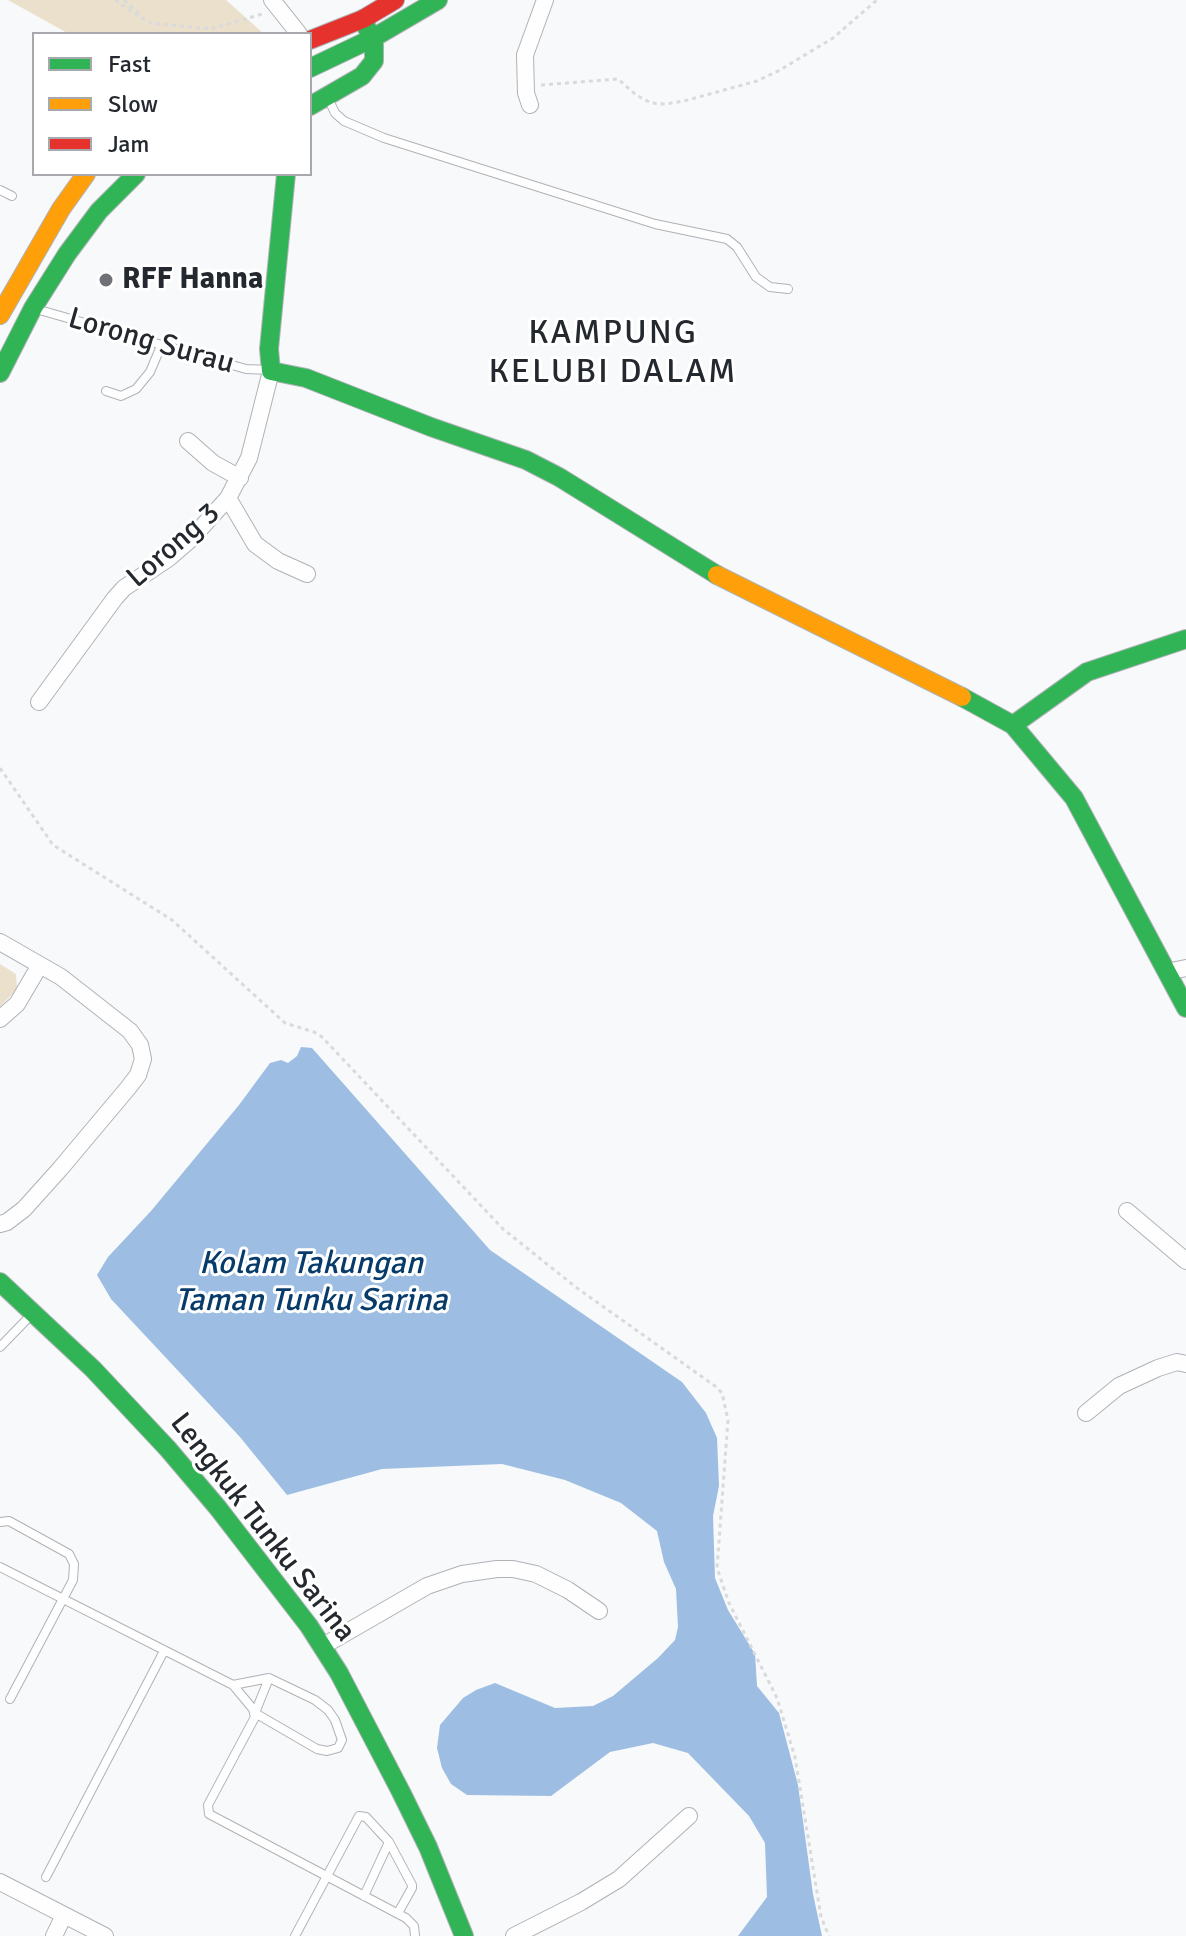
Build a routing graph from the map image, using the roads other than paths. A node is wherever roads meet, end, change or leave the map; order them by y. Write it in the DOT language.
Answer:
graph roads {
  1 [pos="395,0"];
  2 [pos="438,0"];
  3 [pos="545,0"];
  4 [pos="276,4"];
  5 [pos="363,19"];
  6 [pos="297,32"];
  7 [pos="373,38"];
  8 [pos="312,39"];
  9 [pos="312,61"];
  10 [pos="328,97"];
  11 [pos="312,105"];
  12 [pos="530,105"];
  13 [pos="85,176"];
  14 [pos="134,176"];
  15 [pos="286,176"];
  16 [pos="0,190"];
  17 [pos="12,196"];
  18 [pos="788,289"];
  19 [pos="2,305"];
  20 [pos="33,308"];
  21 [pos="161,346"];
  22 [pos="271,371"];
  23 [pos="0,373"];
  24 [pos="106,391"];
  25 [pos="188,441"];
  26 [pos="240,478"];
  27 [pos="228,498"];
  28 [pos="307,574"];
  29 [pos="1186,639"];
  30 [pos="39,702"];
  31 [pos="1013,725"];
  32 [pos="0,942"];
  33 [pos="40,965"];
  34 [pos="1186,968"];
  35 [pos="1167,972"];
  36 [pos="1186,1008"];
  37 [pos="0,1019"];
  38 [pos="1127,1211"];
  39 [pos="0,1224"];
  40 [pos="1186,1261"];
  41 [pos="0,1282"];
  42 [pos="34,1312"];
  43 [pos="0,1347"];
  44 [pos="1186,1364"];
  45 [pos="1086,1413"];
  46 [pos="0,1522"];
  47 [pos="0,1567"];
  48 [pos="63,1598"];
  49 [pos="599,1611"];
  50 [pos="323,1646"];
  51 [pos="164,1651"];
  52 [pos="269,1678"];
  53 [pos="233,1685"];
  54 [pos="10,1699"];
  55 [pos="255,1713"];
  56 [pos="689,1816"];
  57 [pos="389,1842"];
  58 [pos="46,1877"];
  59 [pos="326,1878"];
  60 [pos="0,1882"];
  61 [pos="364,1896"];
  62 [pos="398,1913"];
  63 [pos="64,1915"];
  64 [pos="517,1934"];
  65 [pos="54,1936"];
  66 [pos="105,1936"];
  67 [pos="295,1936"];
  68 [pos="415,1936"];
  69 [pos="464,1936"];
  1 -- 5 [label="street"];
  2 -- 7 [label="street"];
  3 -- 12 [label="street"];
  4 -- 6 [label="street"];
  5 -- 7 [label="street"];
  5 -- 8 [label="street"];
  7 -- 9 [label="street"];
  7 -- 10 [label="street"];
  10 -- 11 [label="street"];
  10 -- 18 [label="lane"];
  13 -- 19 [label="street"];
  14 -- 20 [label="street"];
  15 -- 22 [label="street"];
  16 -- 17 [label="lane"];
  20 -- 21 [label="lane, Lorong Surau"];
  20 -- 23 [label="street"];
  21 -- 22 [label="lane, Lorong Surau"];
  21 -- 24 [label="lane"];
  22 -- 26 [label="street, Lorong 3"];
  22 -- 31 [label="street"];
  25 -- 26 [label="street"];
  26 -- 27 [label="street, Lorong 3"];
  27 -- 28 [label="street"];
  27 -- 30 [label="street, Lorong 3"];
  29 -- 31 [label="street"];
  31 -- 35 [label="street"];
  32 -- 33 [label="street"];
  33 -- 37 [label="street"];
  33 -- 39 [label="street"];
  34 -- 35 [label="street"];
  35 -- 36 [label="street"];
  38 -- 40 [label="street"];
  41 -- 42 [label="street, Lengkuk Tunku Sarina"];
  42 -- 43 [label="lane"];
  42 -- 50 [label="street, Lengkuk Tunku Sarina"];
  44 -- 45 [label="street"];
  46 -- 48 [label="lane"];
  47 -- 48 [label="lane"];
  48 -- 51 [label="lane"];
  48 -- 54 [label="lane"];
  49 -- 50 [label="street"];
  50 -- 69 [label="street, Lengkuk Tunku Sarina"];
  51 -- 53 [label="lane"];
  51 -- 58 [label="lane"];
  52 -- 53 [label="lane"];
  52 -- 55 [label="lane"];
  52 -- 55 [label="lane"];
  53 -- 55 [label="lane"];
  55 -- 59 [label="lane"];
  56 -- 64 [label="street"];
  57 -- 59 [label="lane"];
  57 -- 61 [label="lane"];
  57 -- 62 [label="lane"];
  59 -- 61 [label="lane"];
  59 -- 67 [label="lane"];
  60 -- 63 [label="street"];
  61 -- 62 [label="lane"];
  62 -- 68 [label="lane"];
  63 -- 65 [label="street"];
  63 -- 66 [label="street"];
}
